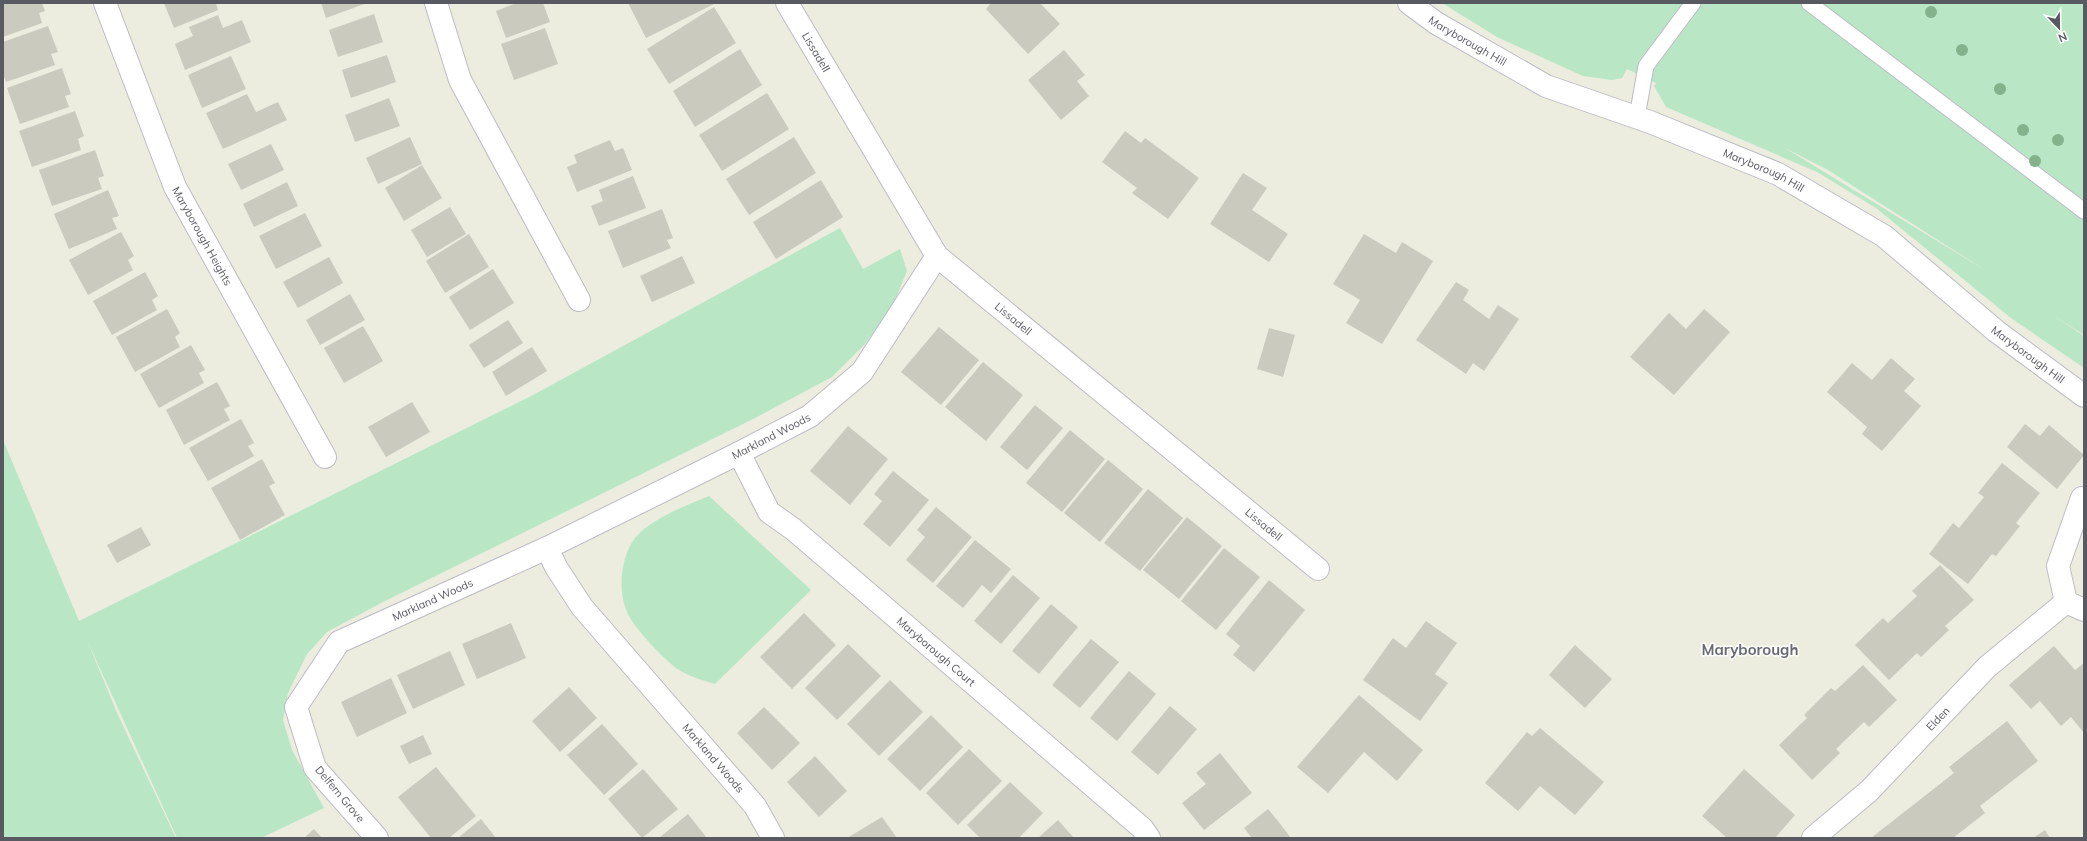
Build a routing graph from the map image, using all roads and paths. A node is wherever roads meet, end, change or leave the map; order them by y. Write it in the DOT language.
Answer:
graph roads {
  1 [pos="105,3"];
  2 [pos="436,3"];
  3 [pos="787,3"];
  4 [pos="1409,3"];
  5 [pos="1693,3"];
  6 [pos="1809,3"];
  7 [pos="1637,117"];
  8 [pos="2084,211"];
  9 [pos="937,256"];
  10 [pos="579,300"];
  11 [pos="2084,396"];
  12 [pos="739,453"];
  13 [pos="324,457"];
  14 [pos="2082,498"];
  15 [pos="547,548"];
  16 [pos="1318,569"];
  17 [pos="2075,606"];
  18 [pos="339,642"];
  19 [pos="377,838"];
  20 [pos="773,838"];
  21 [pos="1149,838"];
  22 [pos="1813,838"];
  1 -- 13 [label="street, Maryborough Heights"];
  2 -- 10 [label="street"];
  3 -- 9 [label="street, Lissadell"];
  4 -- 7 [label="street, Maryborough Hill"];
  5 -- 7 [label="lane"];
  6 -- 8 [label="lane"];
  7 -- 11 [label="street, Maryborough Hill"];
  9 -- 12 [label="street, Markland Woods"];
  9 -- 16 [label="street, Lissadell"];
  12 -- 15 [label="street, Markland Woods"];
  12 -- 21 [label="street, Maryborough Court"];
  14 -- 17 [label="street, Elden"];
  15 -- 18 [label="street, Markland Woods"];
  15 -- 20 [label="street, Markland Woods"];
  17 -- 22 [label="street, Elden"];
  18 -- 19 [label="street, Delfern Grove"];
}
